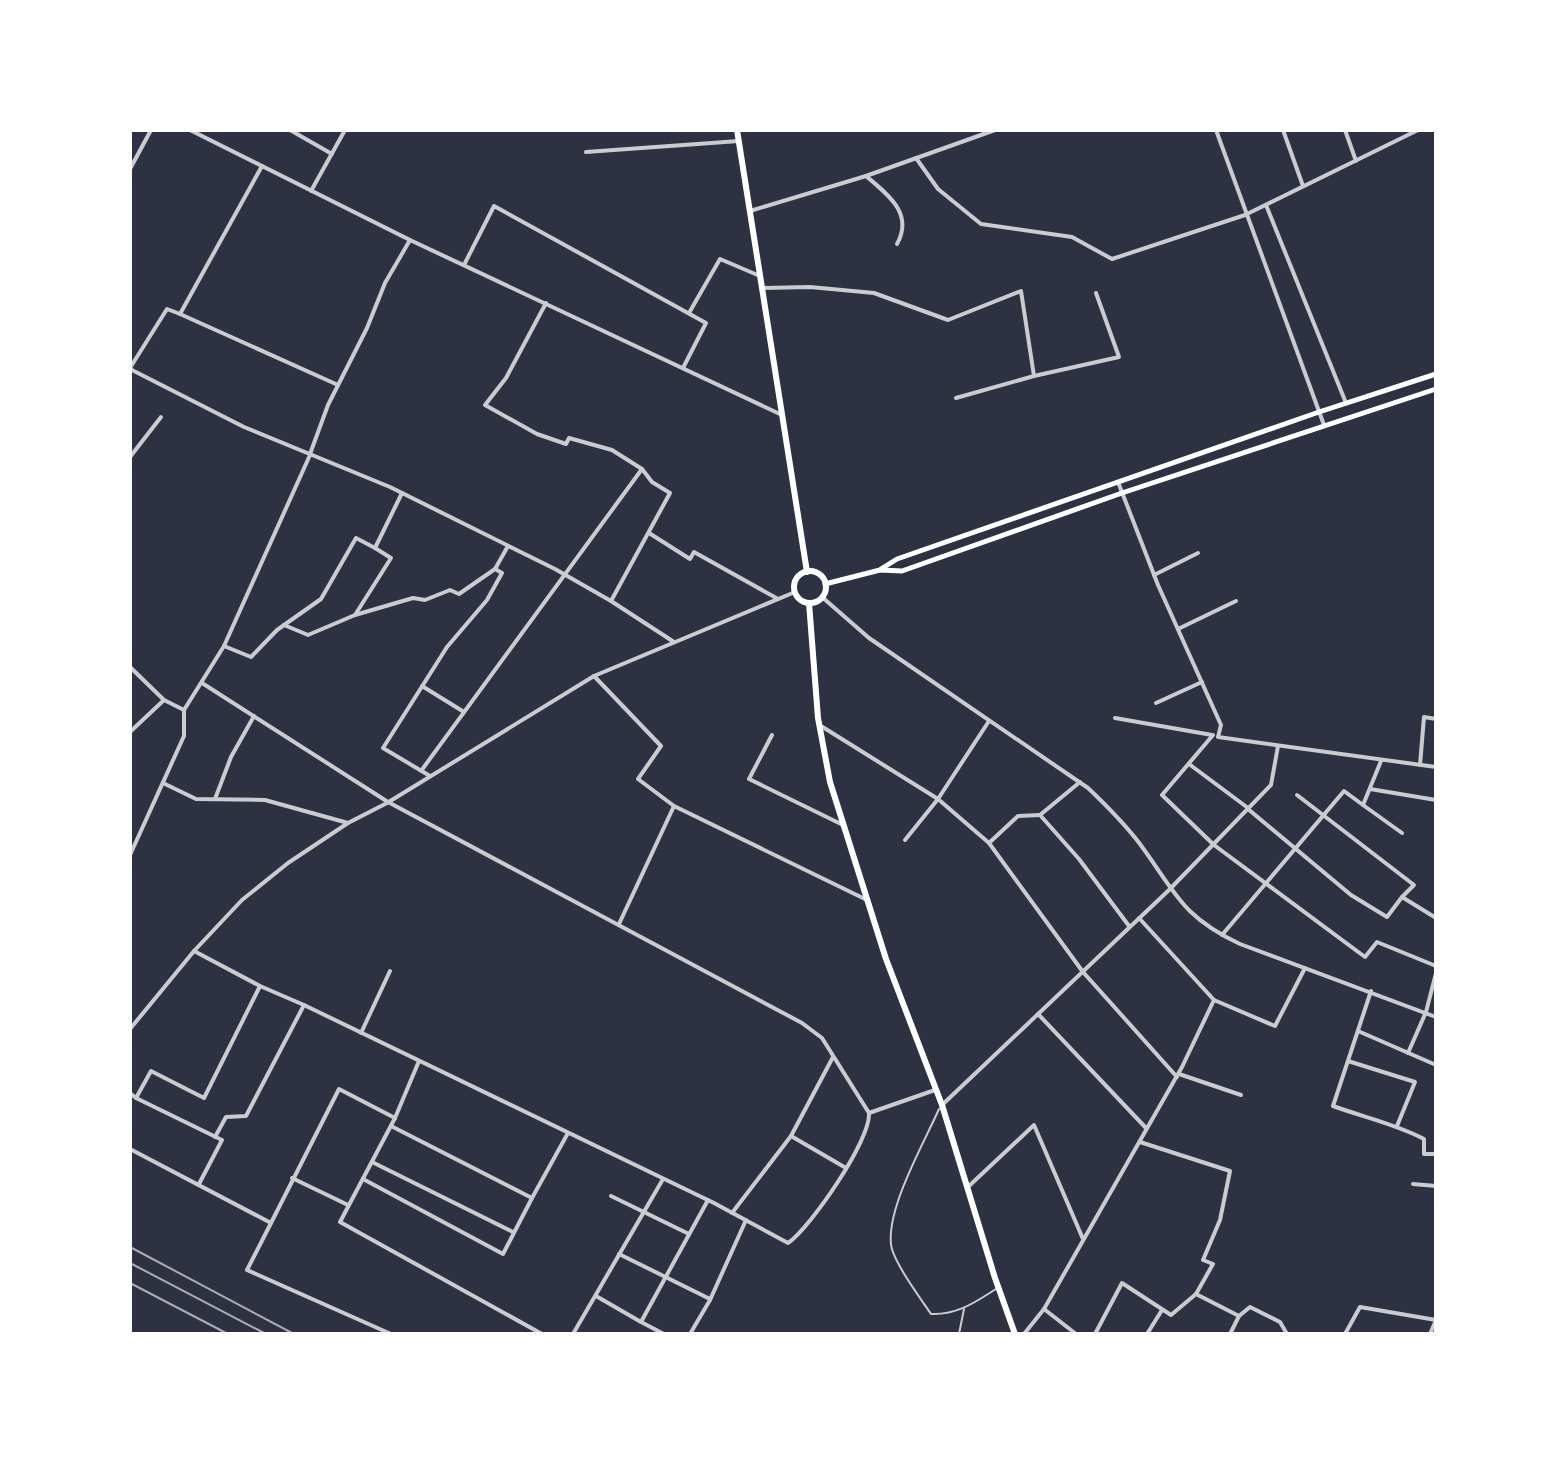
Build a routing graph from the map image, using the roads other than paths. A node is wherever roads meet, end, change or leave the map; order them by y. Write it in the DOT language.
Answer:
graph roads {
  1 [pos="151,130"];
  2 [pos="190,130"];
  3 [pos="290,130"];
  4 [pos="345,130"];
  5 [pos="737,130"];
  6 [pos="995,130"];
  7 [pos="1216,130"];
  8 [pos="1283,130"];
  9 [pos="1345,130"];
  10 [pos="1418,130"];
  11 [pos="739,141"];
  12 [pos="586,152"];
  13 [pos="332,154"];
  14 [pos="916,158"];
  15 [pos="1356,161"];
  16 [pos="262,166"];
  17 [pos="130,169"];
  18 [pos="866,176"];
  19 [pos="1303,186"];
  20 [pos="311,191"];
  21 [pos="1265,205"];
  22 [pos="750,211"];
  23 [pos="1245,215"];
  24 [pos="410,240"];
  25 [pos="897,244"];
  26 [pos="464,265"];
  27 [pos="761,277"];
  28 [pos="763,288"];
  29 [pos="1096,293"];
  30 [pos="546,303"];
  31 [pos="689,313"];
  32 [pos="180,314"];
  33 [pos="683,368"];
  34 [pos="130,369"];
  35 [pos="1436,374"];
  36 [pos="1034,376"];
  37 [pos="338,386"];
  38 [pos="1436,389"];
  39 [pos="956,398"];
  40 [pos="1346,403"];
  41 [pos="1319,412"];
  42 [pos="784,416"];
  43 [pos="161,417"];
  44 [pos="1324,425"];
  45 [pos="310,455"];
  46 [pos="130,457"];
  47 [pos="642,469"];
  48 [pos="1118,482"];
  49 [pos="402,493"];
  50 [pos="1122,493"];
  51 [pos="649,533"];
  52 [pos="508,546"];
  53 [pos="375,548"];
  54 [pos="1198,553"];
  55 [pos="495,569"];
  56 [pos="880,570"];
  57 [pos="807,572"];
  58 [pos="564,574"];
  59 [pos="1154,575"];
  60 [pos="825,584"];
  61 [pos="795,592"];
  62 [pos="822,597"];
  63 [pos="778,599"];
  64 [pos="611,601"];
  65 [pos="1236,601"];
  66 [pos="809,603"];
  67 [pos="355,615"];
  68 [pos="284,625"];
  69 [pos="1178,629"];
  70 [pos="675,643"];
  71 [pos="224,646"];
  72 [pos="130,667"];
  73 [pos="594,676"];
  74 [pos="1202,682"];
  75 [pos="202,683"];
  76 [pos="422,686"];
  77 [pos="164,700"];
  78 [pos="1156,703"];
  79 [pos="184,710"];
  80 [pos="464,712"];
  81 [pos="254,716"];
  82 [pos="1115,718"];
  83 [pos="1436,719"];
  84 [pos="990,720"];
  85 [pos="818,724"];
  86 [pos="130,732"];
  87 [pos="772,735"];
  88 [pos="1216,736"];
  89 [pos="1278,746"];
  90 [pos="1381,761"];
  91 [pos="1189,764"];
  92 [pos="1420,766"];
  93 [pos="1436,767"];
  94 [pos="421,771"];
  95 [pos="430,776"];
  96 [pos="1080,782"];
  97 [pos="163,783"];
  98 [pos="1370,789"];
  99 [pos="1297,795"];
  100 [pos="215,799"];
  101 [pos="938,799"];
  102 [pos="1436,800"];
  103 [pos="388,802"];
  104 [pos="1363,805"];
  105 [pos="674,806"];
  106 [pos="1248,809"];
  107 [pos="1323,813"];
  108 [pos="1040,815"];
  109 [pos="348,823"];
  110 [pos="844,825"];
  111 [pos="1402,833"];
  112 [pos="905,840"];
  113 [pos="989,843"];
  114 [pos="1214,844"];
  115 [pos="1294,848"];
  116 [pos="130,855"];
  117 [pos="1265,884"];
  118 [pos="1169,890"];
  119 [pos="1402,897"];
  120 [pos="867,900"];
  121 [pos="1139,918"];
  122 [pos="1436,918"];
  123 [pos="619,924"];
  124 [pos="1129,927"];
  125 [pos="1222,935"];
  126 [pos="194,951"];
  127 [pos="1436,966"];
  128 [pos="1306,967"];
  129 [pos="390,971"];
  130 [pos="1083,972"];
  131 [pos="1436,973"];
  132 [pos="260,986"];
  133 [pos="1371,991"];
  134 [pos="1214,1000"];
  135 [pos="304,1005"];
  136 [pos="1426,1012"];
  137 [pos="1038,1014"];
  138 [pos="1436,1017"];
  139 [pos="130,1029"];
  140 [pos="1358,1031"];
  141 [pos="361,1033"];
  142 [pos="1408,1053"];
  143 [pos="833,1057"];
  144 [pos="419,1061"];
  145 [pos="1348,1061"];
  146 [pos="1436,1065"];
  147 [pos="1178,1076"];
  148 [pos="935,1090"];
  149 [pos="130,1093"];
  150 [pos="1241,1095"];
  151 [pos="136,1098"];
  152 [pos="942,1105"];
  153 [pos="869,1113"];
  154 [pos="395,1118"];
  155 [pos="391,1126"];
  156 [pos="1396,1127"];
  157 [pos="1147,1129"];
  158 [pos="568,1133"];
  159 [pos="791,1136"];
  160 [pos="215,1137"];
  161 [pos="1140,1142"];
  162 [pos="130,1149"];
  163 [pos="1436,1154"];
  164 [pos="372,1162"];
  165 [pos="846,1168"];
  166 [pos="292,1178"];
  167 [pos="363,1179"];
  168 [pos="663,1179"];
  169 [pos="1413,1184"];
  170 [pos="199,1185"];
  171 [pos="969,1186"];
  172 [pos="1436,1186"];
  173 [pos="611,1196"];
  174 [pos="532,1198"];
  175 [pos="708,1200"];
  176 [pos="349,1206"];
  177 [pos="644,1211"];
  178 [pos="732,1213"];
  179 [pos="746,1220"];
  180 [pos="271,1223"];
  181 [pos="514,1232"];
  182 [pos="689,1234"];
  183 [pos="1083,1239"];
  184 [pos="619,1254"];
  185 [pos="665,1277"];
  186 [pos="998,1287"];
  187 [pos="1196,1294"];
  188 [pos="596,1296"];
  189 [pos="710,1300"];
  190 [pos="964,1308"];
  191 [pos="1044,1309"];
  192 [pos="1162,1310"];
  193 [pos="1239,1316"];
  194 [pos="1436,1320"];
  195 [pos="641,1322"];
  196 [pos="1345,1333"];
  197 [pos="391,1334"];
  198 [pos="542,1334"];
  199 [pos="573,1334"];
  200 [pos="664,1334"];
  201 [pos="690,1334"];
  202 [pos="959,1334"];
  203 [pos="1015,1334"];
  204 [pos="1024,1334"];
  205 [pos="1076,1334"];
  206 [pos="1095,1334"];
  207 [pos="1147,1334"];
  208 [pos="1230,1334"];
  209 [pos="1287,1334"];
  210 [pos="1357,1334"];
  211 [pos="1430,1334"];
  1 -- 17 [label="street"];
  2 -- 16 [label="street"];
  3 -- 13 [label="street"];
  4 -- 13 [label="street"];
  5 -- 11 [label="highway"];
  6 -- 14 [label="street"];
  7 -- 23 [label="street"];
  8 -- 19 [label="street"];
  9 -- 15 [label="street"];
  10 -- 15 [label="street"];
  11 -- 12 [label="street"];
  11 -- 22 [label="highway"];
  13 -- 20 [label="street"];
  14 -- 18 [label="street"];
  14 -- 23 [label="street"];
  15 -- 19 [label="street"];
  16 -- 20 [label="street"];
  16 -- 32 [label="street"];
  18 -- 22 [label="street"];
  18 -- 25 [label="street"];
  19 -- 21 [label="street"];
  20 -- 24 [label="street"];
  21 -- 23 [label="street"];
  21 -- 40 [label="street"];
  22 -- 27 [label="highway"];
  23 -- 41 [label="street"];
  24 -- 26 [label="street"];
  24 -- 37 [label="street"];
  26 -- 30 [label="street"];
  26 -- 31 [label="street"];
  27 -- 28 [label="highway"];
  27 -- 31 [label="street"];
  28 -- 36 [label="street"];
  28 -- 42 [label="highway"];
  29 -- 36 [label="street"];
  30 -- 33 [label="street"];
  30 -- 47 [label="street"];
  31 -- 33 [label="street"];
  32 -- 34 [label="street"];
  32 -- 37 [label="street"];
  33 -- 42 [label="street"];
  34 -- 45 [label="street"];
  35 -- 40 [label="main road"];
  36 -- 39 [label="street"];
  37 -- 45 [label="street"];
  38 -- 44 [label="main road"];
  40 -- 41 [label="main road"];
  41 -- 44 [label="street"];
  41 -- 48 [label="main road"];
  42 -- 57 [label="highway"];
  43 -- 46 [label="street"];
  44 -- 50 [label="main road"];
  45 -- 49 [label="street"];
  45 -- 71 [label="street"];
  47 -- 51 [label="street"];
  47 -- 58 [label="street"];
  48 -- 50 [label="street"];
  48 -- 56 [label="main road"];
  49 -- 52 [label="street"];
  49 -- 53 [label="street"];
  50 -- 56 [label="main road"];
  50 -- 59 [label="street"];
  51 -- 63 [label="street"];
  51 -- 64 [label="street"];
  52 -- 55 [label="street"];
  52 -- 58 [label="street"];
  53 -- 67 [label="street"];
  53 -- 68 [label="street"];
  54 -- 59 [label="street"];
  55 -- 67 [label="street"];
  55 -- 76 [label="street"];
  56 -- 60 [label="main road"];
  57 -- 60 [label="highway"];
  57 -- 61 [label="highway"];
  58 -- 64 [label="street"];
  58 -- 80 [label="street"];
  59 -- 69 [label="street"];
  60 -- 62 [label="highway"];
  61 -- 63 [label="street"];
  61 -- 66 [label="highway"];
  62 -- 66 [label="highway"];
  62 -- 84 [label="street"];
  63 -- 70 [label="street"];
  64 -- 70 [label="street"];
  65 -- 69 [label="street"];
  66 -- 85 [label="highway"];
  67 -- 68 [label="street"];
  68 -- 71 [label="street"];
  69 -- 74 [label="street"];
  70 -- 73 [label="street"];
  71 -- 75 [label="street"];
  72 -- 77 [label="street"];
  73 -- 95 [label="street"];
  73 -- 105 [label="street"];
  74 -- 78 [label="street"];
  74 -- 88 [label="street"];
  75 -- 79 [label="street"];
  75 -- 81 [label="street"];
  76 -- 80 [label="street"];
  76 -- 94 [label="street"];
  77 -- 79 [label="street"];
  77 -- 86 [label="street"];
  79 -- 97 [label="street"];
  80 -- 94 [label="street"];
  81 -- 100 [label="street"];
  81 -- 103 [label="street"];
  82 -- 88 [label="street"];
  83 -- 92 [label="street"];
  84 -- 96 [label="street"];
  84 -- 101 [label="street"];
  85 -- 101 [label="street"];
  85 -- 110 [label="highway"];
  87 -- 110 [label="street"];
  88 -- 89 [label="street"];
  88 -- 91 [label="street"];
  89 -- 90 [label="street"];
  89 -- 106 [label="street"];
  90 -- 92 [label="street"];
  90 -- 98 [label="street"];
  91 -- 106 [label="street"];
  91 -- 114 [label="street"];
  92 -- 93 [label="street"];
  94 -- 95 [label="street"];
  95 -- 103 [label="street"];
  96 -- 108 [label="street"];
  96 -- 118 [label="street"];
  97 -- 100 [label="street"];
  97 -- 116 [label="street"];
  98 -- 102 [label="street"];
  98 -- 104 [label="street"];
  99 -- 107 [label="street"];
  100 -- 109 [label="street"];
  101 -- 112 [label="street"];
  101 -- 113 [label="street"];
  103 -- 109 [label="street"];
  103 -- 123 [label="street"];
  104 -- 107 [label="street"];
  104 -- 111 [label="street"];
  105 -- 120 [label="street"];
  105 -- 123 [label="street"];
  106 -- 114 [label="street"];
  106 -- 115 [label="street"];
  107 -- 115 [label="street"];
  107 -- 119 [label="street"];
  108 -- 113 [label="street"];
  108 -- 124 [label="street"];
  109 -- 126 [label="street"];
  110 -- 120 [label="highway"];
  113 -- 130 [label="street"];
  114 -- 117 [label="street"];
  114 -- 118 [label="street"];
  115 -- 117 [label="street"];
  115 -- 119 [label="street"];
  117 -- 125 [label="street"];
  117 -- 127 [label="street"];
  118 -- 121 [label="street"];
  118 -- 125 [label="street"];
  119 -- 122 [label="street"];
  120 -- 148 [label="highway"];
  121 -- 124 [label="street"];
  121 -- 134 [label="street"];
  123 -- 143 [label="street"];
  124 -- 130 [label="street"];
  125 -- 128 [label="street"];
  126 -- 132 [label="street"];
  126 -- 139 [label="street"];
  128 -- 133 [label="street"];
  128 -- 134 [label="street"];
  129 -- 141 [label="street"];
  130 -- 137 [label="street"];
  130 -- 147 [label="street"];
  131 -- 136 [label="street"];
  132 -- 135 [label="street"];
  132 -- 151 [label="street"];
  133 -- 136 [label="street"];
  133 -- 140 [label="street"];
  134 -- 147 [label="street"];
  135 -- 141 [label="street"];
  135 -- 160 [label="street"];
  136 -- 138 [label="street"];
  136 -- 142 [label="street"];
  137 -- 152 [label="street"];
  137 -- 157 [label="street"];
  140 -- 142 [label="street"];
  140 -- 145 [label="street"];
  141 -- 144 [label="street"];
  142 -- 146 [label="street"];
  143 -- 153 [label="street"];
  143 -- 159 [label="street"];
  144 -- 154 [label="street"];
  144 -- 158 [label="street"];
  145 -- 156 [label="street"];
  145 -- 156 [label="street"];
  147 -- 150 [label="street"];
  147 -- 157 [label="street"];
  148 -- 152 [label="highway"];
  148 -- 153 [label="street"];
  149 -- 151 [label="street"];
  151 -- 160 [label="street"];
  152 -- 171 [label="highway"];
  152 -- 190 [label="lane"];
  153 -- 165 [label="street"];
  154 -- 155 [label="street"];
  154 -- 166 [label="street"];
  155 -- 164 [label="street"];
  155 -- 174 [label="street"];
  156 -- 163 [label="street"];
  157 -- 161 [label="street"];
  158 -- 168 [label="street"];
  158 -- 174 [label="street"];
  159 -- 165 [label="street"];
  159 -- 178 [label="street"];
  160 -- 170 [label="street"];
  161 -- 183 [label="street"];
  161 -- 187 [label="street"];
  162 -- 170 [label="street"];
  164 -- 167 [label="street"];
  164 -- 181 [label="street"];
  165 -- 179 [label="street"];
  166 -- 176 [label="street"];
  166 -- 180 [label="street"];
  167 -- 176 [label="street"];
  167 -- 181 [label="street"];
  168 -- 175 [label="street"];
  168 -- 177 [label="street"];
  169 -- 172 [label="street"];
  170 -- 180 [label="street"];
  171 -- 183 [label="street"];
  171 -- 186 [label="highway"];
  173 -- 177 [label="street"];
  174 -- 181 [label="street"];
  175 -- 178 [label="street"];
  175 -- 182 [label="street"];
  176 -- 198 [label="street"];
  177 -- 182 [label="street"];
  177 -- 184 [label="street"];
  178 -- 179 [label="street"];
  179 -- 189 [label="street"];
  180 -- 197 [label="street"];
  182 -- 185 [label="street"];
  183 -- 191 [label="street"];
  184 -- 185 [label="street"];
  184 -- 188 [label="street"];
  185 -- 189 [label="street"];
  185 -- 195 [label="street"];
  186 -- 190 [label="lane"];
  186 -- 203 [label="highway"];
  187 -- 192 [label="street"];
  187 -- 193 [label="street"];
  188 -- 195 [label="street"];
  188 -- 199 [label="street"];
  189 -- 201 [label="street"];
  190 -- 202 [label="lane"];
  191 -- 204 [label="street"];
  191 -- 205 [label="street"];
  192 -- 206 [label="street"];
  192 -- 207 [label="street"];
  193 -- 208 [label="street"];
  193 -- 209 [label="street"];
  194 -- 196 [label="street"];
  194 -- 211 [label="street"];
  195 -- 200 [label="street"];
  196 -- 210 [label="street"];
}
